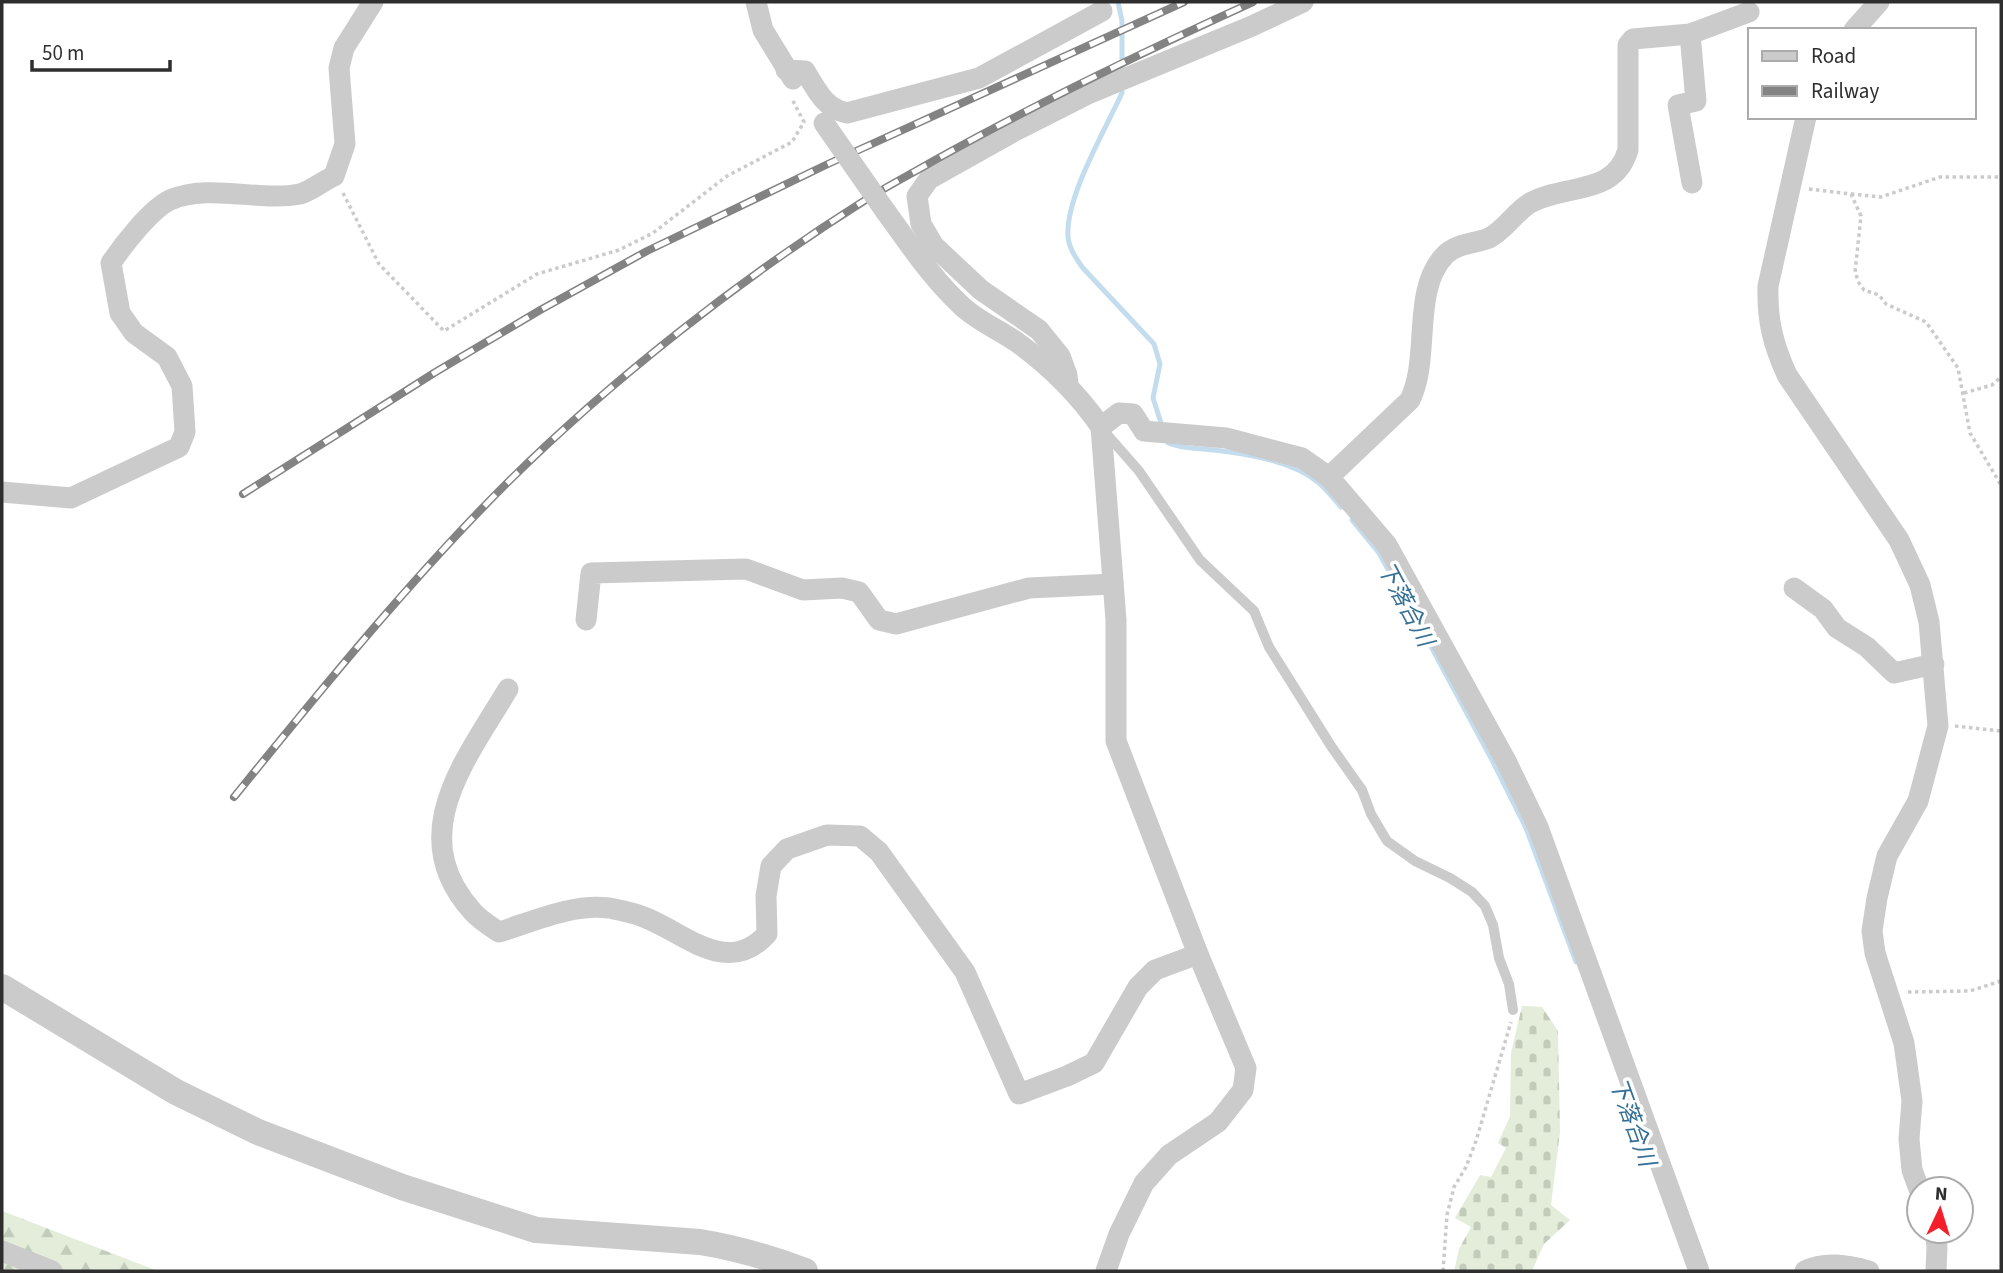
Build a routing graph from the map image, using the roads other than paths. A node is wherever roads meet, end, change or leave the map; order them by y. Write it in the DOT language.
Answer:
graph roads {
  1 [pos="373,2"];
  2 [pos="756,2"];
  3 [pos="1303,2"];
  4 [pos="1879,2"];
  5 [pos="1102,11"];
  6 [pos="1750,15"];
  7 [pos="1856,28"];
  8 [pos="1690,34"];
  9 [pos="786,69"];
  10 [pos="1803,127"];
  11 [pos="1692,183"];
  12 [pos="1068,385"];
  13 [pos="1101,427"];
  14 [pos="1329,477"];
  15 [pos="2,492"];
  16 [pos="1112,584"];
  17 [pos="1794,588"];
  18 [pos="586,620"];
  19 [pos="1934,664"];
  20 [pos="508,689"];
  21 [pos="1198,954"];
  22 [pos="2,986"];
  23 [pos="1513,1010"];
  24 [pos="1914,1175"];
  25 [pos="1937,1245"];
  26 [pos="2,1251"];
  27 [pos="52,1271"];
  28 [pos="805,1271"];
  29 [pos="1106,1271"];
  30 [pos="1699,1271"];
  31 [pos="1805,1271"];
  32 [pos="1869,1271"];
  33 [pos="1936,1271"];
  1 -- 15 [label="street"];
  2 -- 9 [label="street"];
  3 -- 12 [label="street"];
  4 -- 7 [label="street"];
  5 -- 9 [label="street"];
  6 -- 8 [label="street"];
  8 -- 11 [label="street"];
  8 -- 14 [label="street"];
  9 -- 12 [label="street, bridge"];
  10 -- 19 [label="street"];
  12 -- 13 [label="street"];
  13 -- 14 [label="street"];
  13 -- 16 [label="street"];
  13 -- 23 [label="lane"];
  14 -- 30 [label="street"];
  16 -- 18 [label="street"];
  16 -- 21 [label="street"];
  17 -- 19 [label="street"];
  19 -- 24 [label="street"];
  20 -- 21 [label="street"];
  21 -- 29 [label="street"];
  22 -- 28 [label="street"];
  25 -- 33 [label="street"];
  26 -- 27 [label="street"];
  31 -- 32 [label="street"];
}
